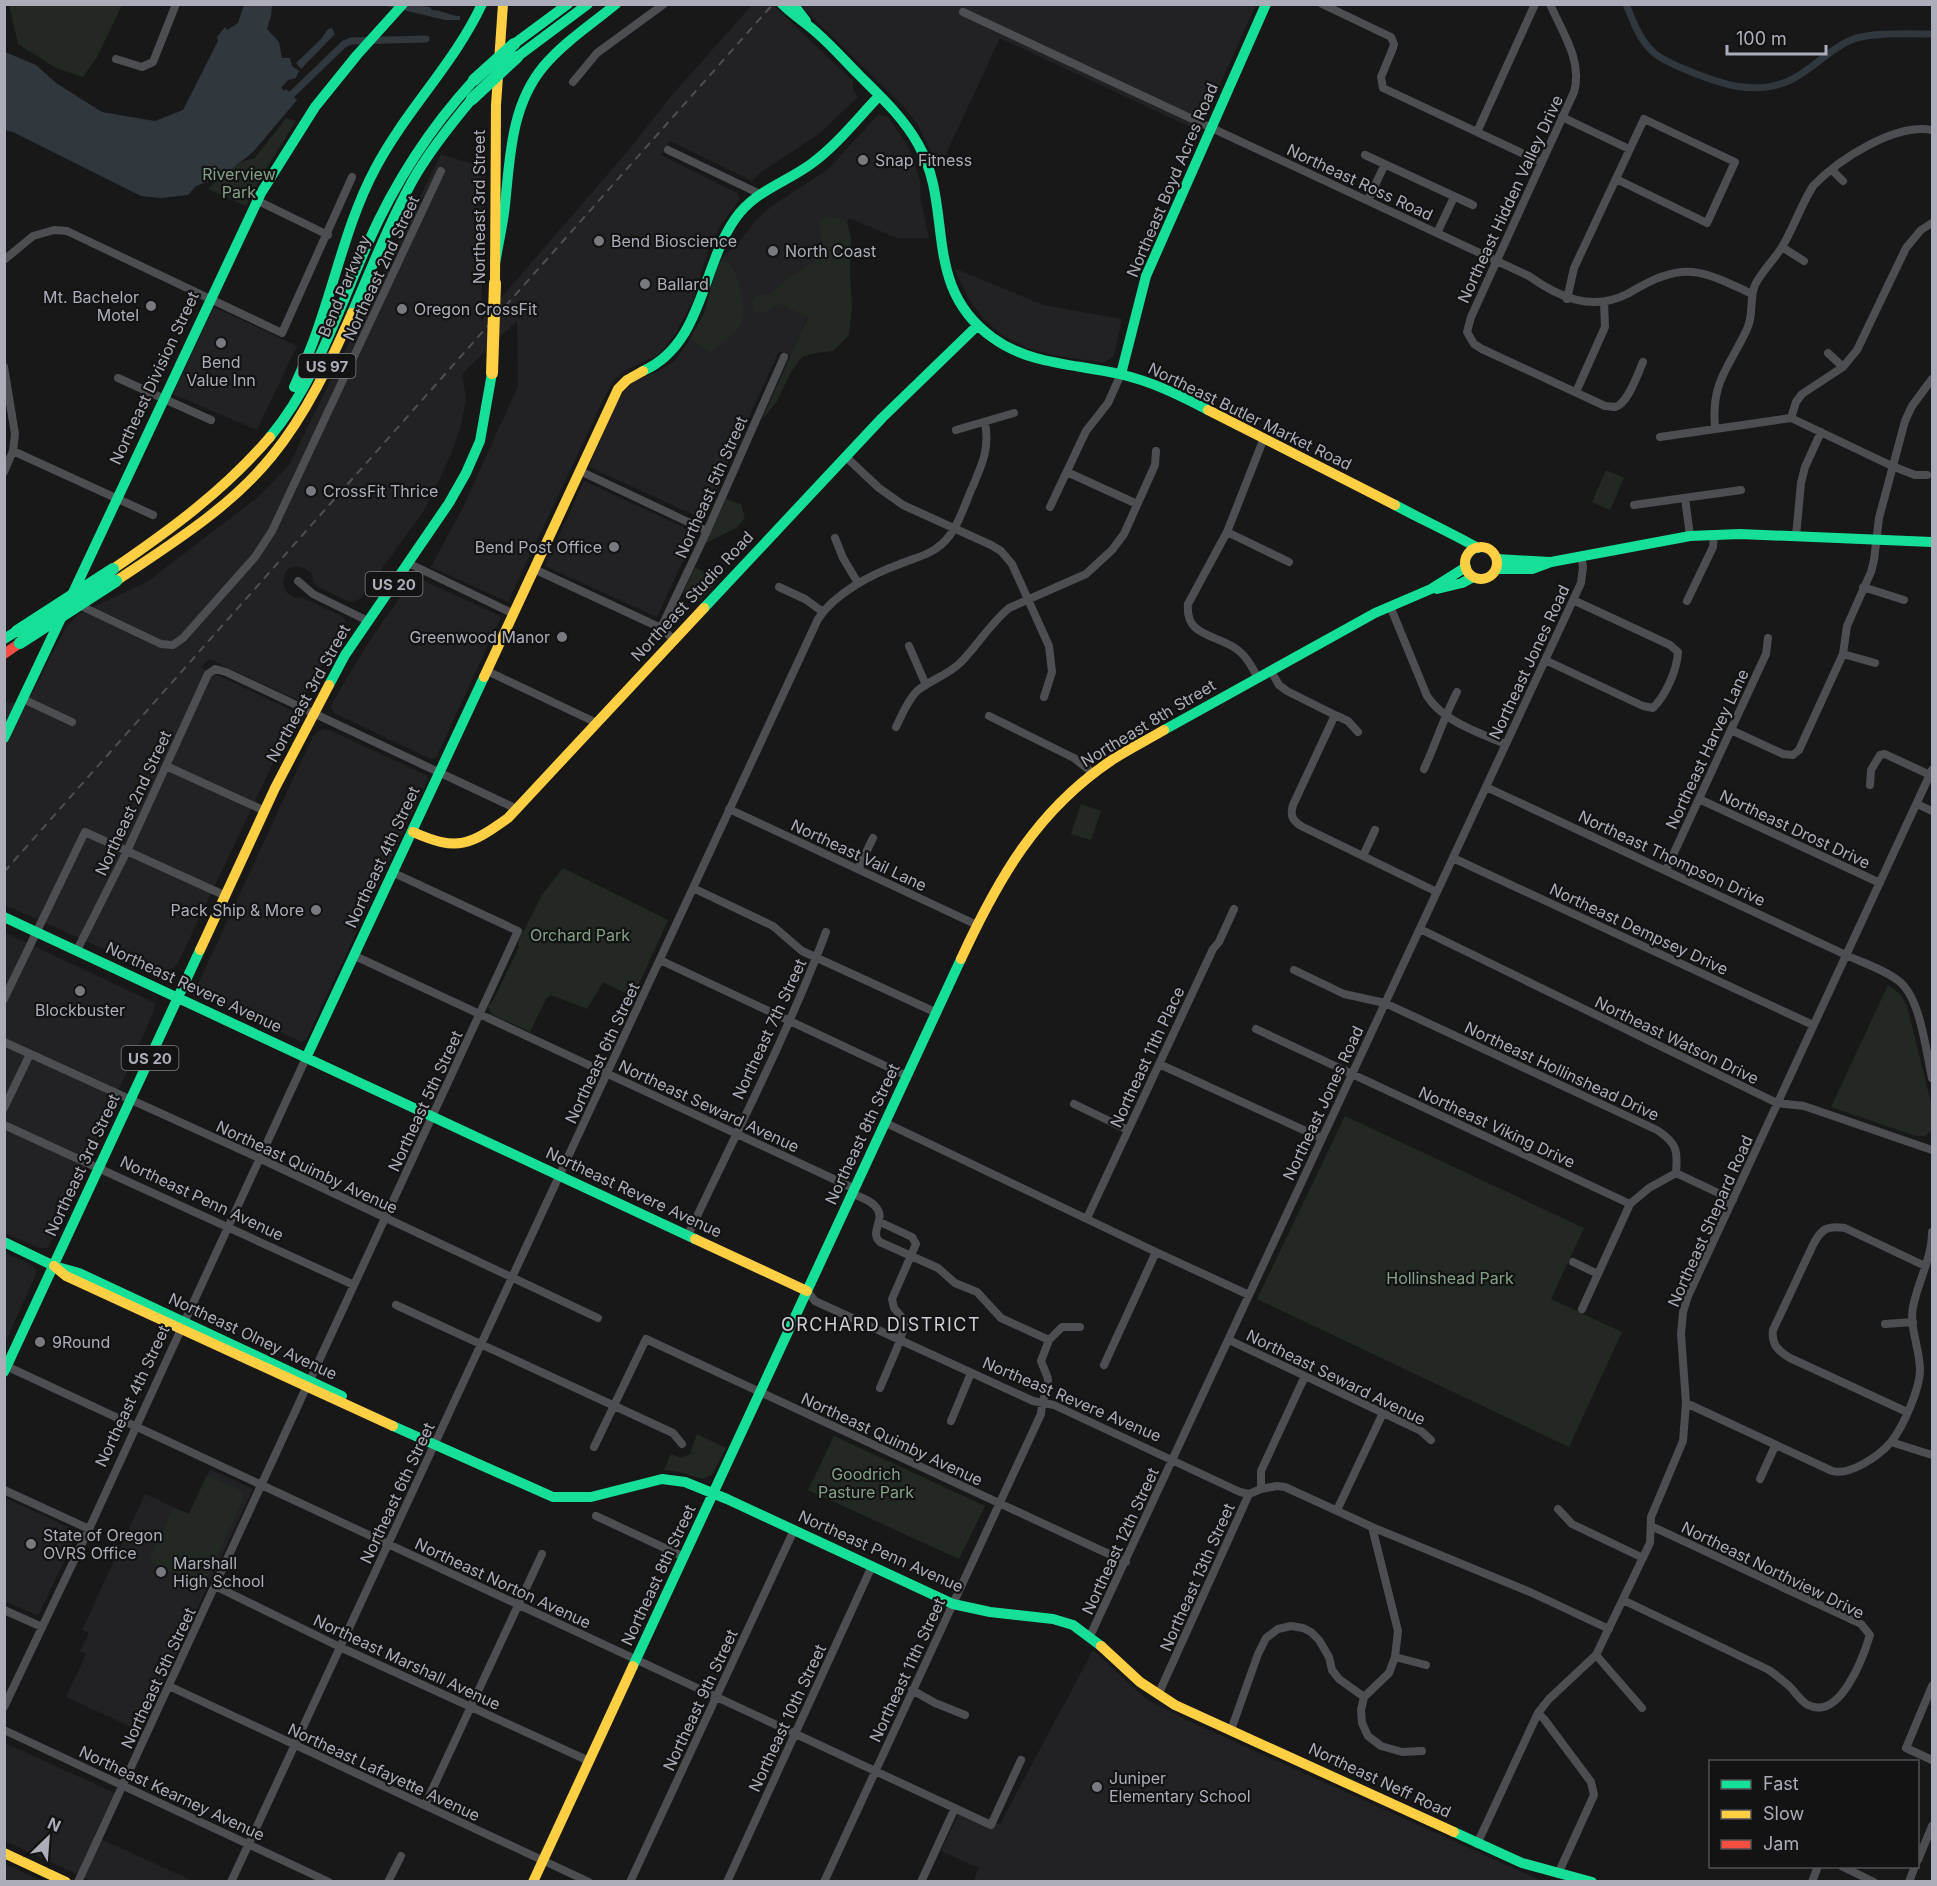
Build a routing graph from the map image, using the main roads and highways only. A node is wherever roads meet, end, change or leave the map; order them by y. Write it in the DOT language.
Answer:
graph roads {
  1 [pos="482,4"];
  2 [pos="503,4"];
  3 [pos="568,4"];
  4 [pos="588,4"];
  5 [pos="616,4"];
  6 [pos="782,4"];
  7 [pos="793,4"];
  8 [pos="1266,4"];
  9 [pos="399,8"];
  10 [pos="809,26"];
  11 [pos="879,96"];
  12 [pos="495,264"];
  13 [pos="978,325"];
  14 [pos="1120,374"];
  15 [pos="260,450"];
  16 [pos="1932,542"];
  17 [pos="1473,551"];
  18 [pos="1496,564"];
  19 [pos="1469,572"];
  20 [pos="114,575"];
  21 [pos="4,639"];
  22 [pos="4,654"];
  23 [pos="4,738"];
  24 [pos="413,831"];
  25 [pos="4,917"];
  26 [pos="178,998"];
  27 [pos="306,1058"];
  28 [pos="4,1242"];
  29 [pos="54,1266"];
  30 [pos="807,1291"];
  31 [pos="5,1368"];
  32 [pos="714,1494"];
  33 [pos="1158,1695"];
  34 [pos="4,1853"];
  35 [pos="66,1881"];
  36 [pos="533,1881"];
  37 [pos="1592,1881"];
  1 -- 15 [label="main road"];
  2 -- 12 [label="main road, Northeast 3rd Street / US 20"];
  3 -- 15 [label="main road, Bend Parkway / US 97, bridge"];
  4 -- 20 [label="main road, Bend Parkway / US 97, bridge"];
  5 -- 12 [label="main road"];
  6 -- 10 [label="main road, Northeast Butler Market Road"];
  7 -- 10 [label="main road, Northeast Butler Market Road"];
  8 -- 14 [label="main road, Northeast Boyd Acres Road"];
  9 -- 23 [label="main road, Northeast Division Street"];
  10 -- 11 [label="main road, Northeast Butler Market Road"];
  11 -- 13 [label="main road, Northeast Butler Market Road"];
  11 -- 24 [label="main road, Northeast 4th Street"];
  12 -- 26 [label="main road, Northeast 3rd Street / US 20, bridge"];
  13 -- 14 [label="main road, Northeast Butler Market Road"];
  13 -- 24 [label="main road, Northeast Studio Road"];
  14 -- 17 [label="main road, Northeast Butler Market Road"];
  15 -- 20 [label="main road, Bend Parkway / US 97"];
  16 -- 18 [label="main road"];
  17 -- 18 [label="main road"];
  17 -- 19 [label="main road"];
  18 -- 19 [label="main road"];
  19 -- 30 [label="main road, Northeast 8th Street"];
  20 -- 21 [label="main road, Bend Parkway / US 97, bridge"];
  20 -- 22 [label="main road, Bend Parkway / US 97, bridge"];
  24 -- 27 [label="main road, Northeast 4th Street"];
  25 -- 26 [label="main road, Northeast Revere Avenue"];
  26 -- 27 [label="main road, Northeast Revere Avenue"];
  26 -- 29 [label="main road, Northeast 3rd Street / US 20"];
  27 -- 30 [label="main road, Northeast Revere Avenue"];
  28 -- 29 [label="main road, Northeast Olney Avenue"];
  29 -- 31 [label="main road, Northeast 3rd Street / US 20"];
  29 -- 32 [label="main road, Northeast Olney Avenue"];
  30 -- 32 [label="main road, Northeast 8th Street"];
  32 -- 33 [label="main road, Northeast Penn Avenue"];
  32 -- 36 [label="main road, Northeast 8th Street"];
  33 -- 37 [label="main road, Northeast Neff Road"];
  34 -- 35 [label="main road"];
}
